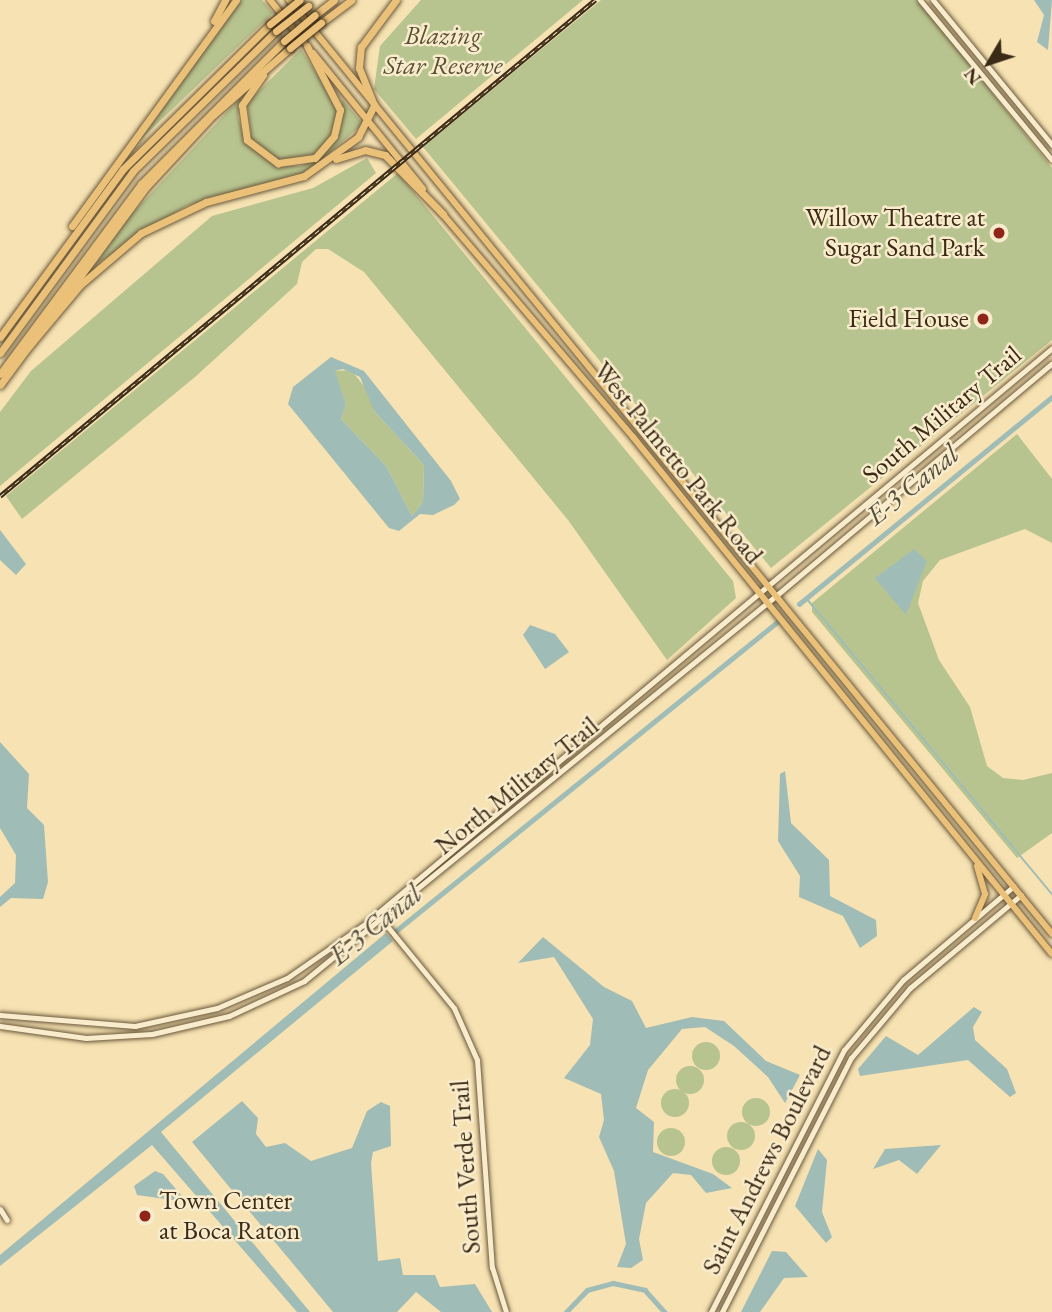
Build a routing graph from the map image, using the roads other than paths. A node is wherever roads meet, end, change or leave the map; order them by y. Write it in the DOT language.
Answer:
graph roads {
  1 [pos="225,0"];
  2 [pos="236,0"];
  3 [pos="270,0"];
  4 [pos="289,0"];
  5 [pos="300,0"];
  6 [pos="316,0"];
  7 [pos="334,0"];
  8 [pos="351,0"];
  9 [pos="396,0"];
  10 [pos="920,0"];
  11 [pos="933,0"];
  12 [pos="273,28"];
  13 [pos="307,46"];
  14 [pos="289,48"];
  15 [pos="275,49"];
  16 [pos="184,69"];
  17 [pos="237,92"];
  18 [pos="374,105"];
  19 [pos="370,123"];
  20 [pos="1052,145"];
  21 [pos="1052,160"];
  22 [pos="320,167"];
  23 [pos="443,214"];
  24 [pos="52,260"];
  25 [pos="0,337"];
  26 [pos="1052,348"];
  27 [pos="0,353"];
  28 [pos="587,362"];
  29 [pos="1052,363"];
  30 [pos="14,365"];
  31 [pos="577,370"];
  32 [pos="0,374"];
  33 [pos="0,385"];
  34 [pos="770,583"];
  35 [pos="759,593"];
  36 [pos="778,594"];
  37 [pos="768,603"];
  38 [pos="897,741"];
  39 [pos="887,749"];
  40 [pos="467,839"];
  41 [pos="464,854"];
  42 [pos="972,855"];
  43 [pos="1014,886"];
  44 [pos="1004,894"];
  45 [pos="1021,895"];
  46 [pos="1011,903"];
  47 [pos="975,918"];
  48 [pos="385,924"];
  49 [pos="1052,934"];
  50 [pos="1052,954"];
  51 [pos="0,1015"];
  52 [pos="0,1026"];
  53 [pos="0,1209"];
  54 [pos="0,1215"];
  55 [pos="6,1220"];
  56 [pos="0,1225"];
  57 [pos="506,1312"];
  58 [pos="711,1312"];
  59 [pos="722,1312"];
  1 -- 16 [label="highway"];
  2 -- 16 [label="highway"];
  3 -- 13 [label="main road, West Palmetto Park Road"];
  4 -- 18 [label="main road, West Palmetto Park Road"];
  5 -- 12 [label="highway, bridge"];
  6 -- 12 [label="highway, bridge"];
  7 -- 15 [label="highway, bridge"];
  8 -- 14 [label="highway, bridge"];
  9 -- 18 [label="highway"];
  10 -- 21 [label="street"];
  11 -- 20 [label="street"];
  12 -- 24 [label="highway"];
  12 -- 27 [label="highway"];
  13 -- 14 [label="highway"];
  13 -- 19 [label="main road, West Palmetto Park Road"];
  14 -- 17 [label="highway"];
  15 -- 17 [label="highway"];
  15 -- 32 [label="highway"];
  16 -- 24 [label="highway"];
  17 -- 30 [label="highway"];
  18 -- 19 [label="highway"];
  18 -- 28 [label="main road, West Palmetto Park Road"];
  19 -- 22 [label="highway"];
  19 -- 23 [label="main road, West Palmetto Park Road"];
  22 -- 23 [label="highway"];
  22 -- 30 [label="highway"];
  23 -- 31 [label="main road, West Palmetto Park Road"];
  24 -- 25 [label="highway"];
  26 -- 34 [label="street, South Military Trail"];
  28 -- 31 [label="main road"];
  28 -- 34 [label="main road, West Palmetto Park Road"];
  29 -- 36 [label="street, South Military Trail"];
  30 -- 33 [label="highway"];
  31 -- 35 [label="main road, West Palmetto Park Road"];
  34 -- 35 [label="street, South Military Trail"];
  34 -- 36 [label="main road, West Palmetto Park Road"];
  35 -- 37 [label="main road, West Palmetto Park Road"];
  35 -- 40 [label="street, North Military Trail"];
  36 -- 37 [label="street, South Military Trail"];
  36 -- 38 [label="main road, West Palmetto Park Road"];
  37 -- 39 [label="main road, West Palmetto Park Road"];
  37 -- 41 [label="street, North Military Trail"];
  38 -- 39 [label="main road"];
  38 -- 43 [label="main road, West Palmetto Park Road"];
  39 -- 42 [label="main road, West Palmetto Park Road"];
  40 -- 41 [label="street"];
  40 -- 51 [label="street, North Military Trail"];
  41 -- 48 [label="street, North Military Trail"];
  42 -- 44 [label="main road, West Palmetto Park Road"];
  42 -- 47 [label="main road"];
  43 -- 44 [label="street, Saint Andrews Boulevard"];
  43 -- 45 [label="main road, West Palmetto Park Road"];
  44 -- 46 [label="main road, West Palmetto Park Road"];
  44 -- 47 [label="street, Saint Andrews Boulevard"];
  45 -- 46 [label="street, Saint Andrews Boulevard"];
  45 -- 49 [label="main road, West Palmetto Park Road"];
  46 -- 50 [label="main road, West Palmetto Park Road"];
  46 -- 59 [label="street, Saint Andrews Boulevard"];
  47 -- 58 [label="street, Saint Andrews Boulevard"];
  48 -- 52 [label="street, North Military Trail"];
  48 -- 57 [label="street, South Verde Trail"];
  53 -- 55 [label="street"];
  54 -- 55 [label="street"];
  55 -- 56 [label="street"];
}
